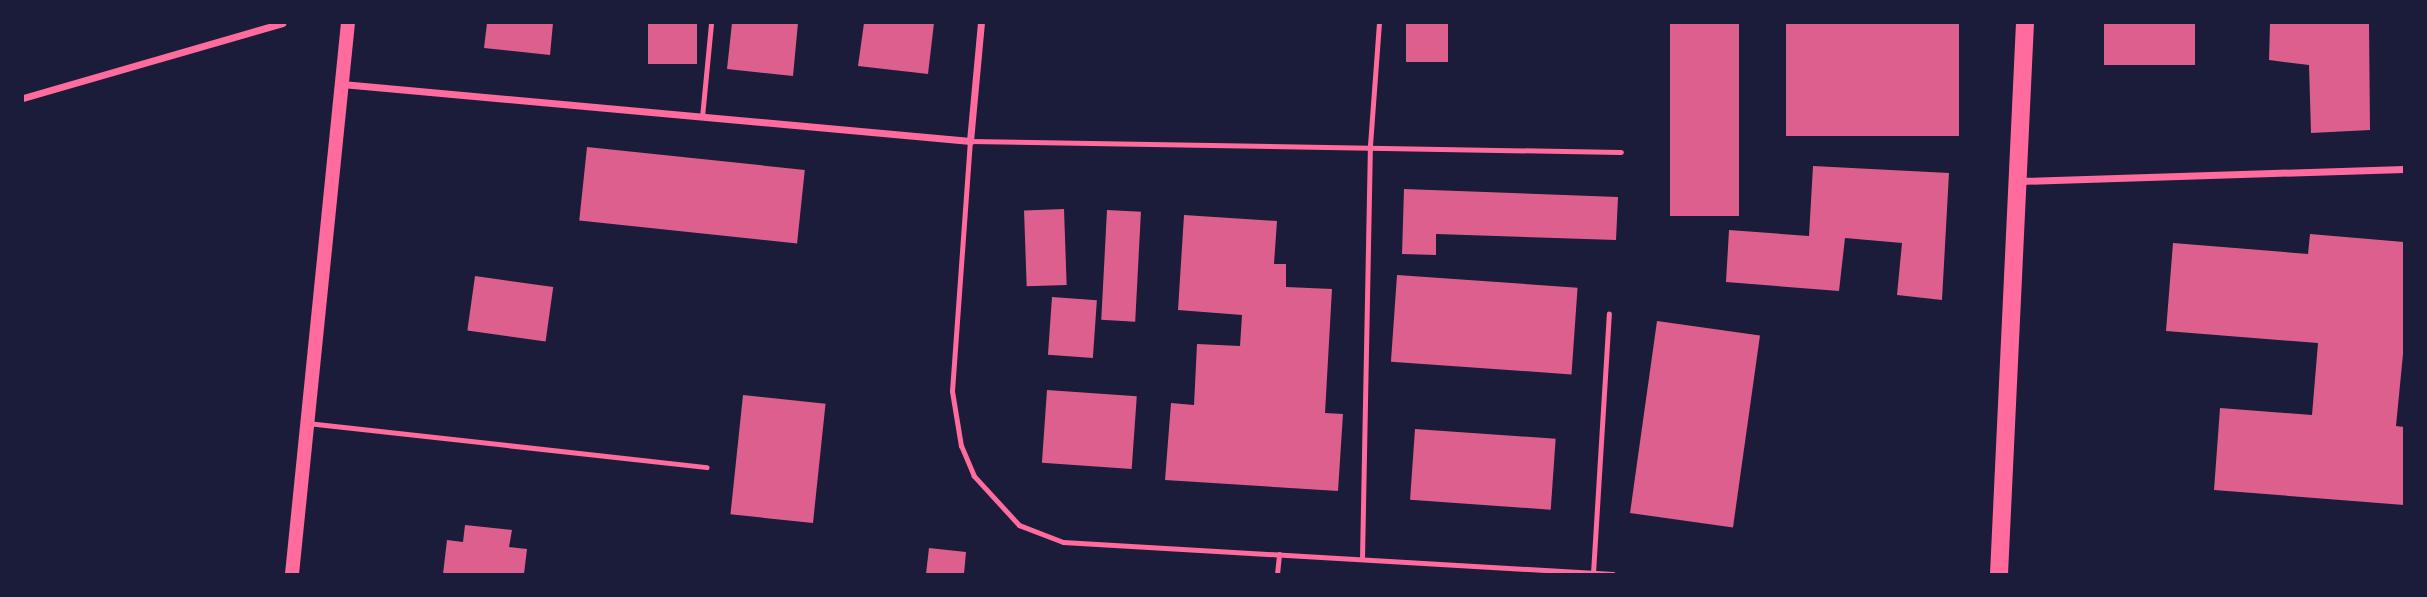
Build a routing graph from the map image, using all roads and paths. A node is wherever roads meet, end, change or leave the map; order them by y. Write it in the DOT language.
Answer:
graph roads {
  1 [pos="282,23"];
  2 [pos="348,23"];
  3 [pos="711,23"];
  4 [pos="981,23"];
  5 [pos="1379,23"];
  6 [pos="2025,23"];
  7 [pos="342,84"];
  8 [pos="23,98"];
  9 [pos="702,117"];
  10 [pos="970,141"];
  11 [pos="1370,145"];
  12 [pos="1621,152"];
  13 [pos="2404,169"];
  14 [pos="2019,181"];
  15 [pos="1609,313"];
  16 [pos="307,423"];
  17 [pos="706,467"];
  18 [pos="1279,554"];
  19 [pos="1362,559"];
  20 [pos="1593,573"];
  21 [pos="292,574"];
  22 [pos="1278,574"];
  23 [pos="1614,574"];
  24 [pos="1999,574"];
  1 -- 8 [label="street"];
  2 -- 7 [label="main road"];
  3 -- 9 [label="lane"];
  4 -- 10 [label="street"];
  5 -- 11 [label="lane"];
  6 -- 14 [label="main road"];
  7 -- 9 [label="street"];
  7 -- 16 [label="main road"];
  9 -- 10 [label="street"];
  10 -- 11 [label="lane"];
  10 -- 18 [label="lane"];
  11 -- 12 [label="lane"];
  11 -- 19 [label="lane"];
  13 -- 14 [label="street"];
  14 -- 24 [label="main road"];
  15 -- 20 [label="lane"];
  16 -- 17 [label="lane"];
  16 -- 21 [label="main road"];
  18 -- 19 [label="lane"];
  18 -- 22 [label="lane"];
  19 -- 20 [label="lane"];
  20 -- 23 [label="lane"];
}
